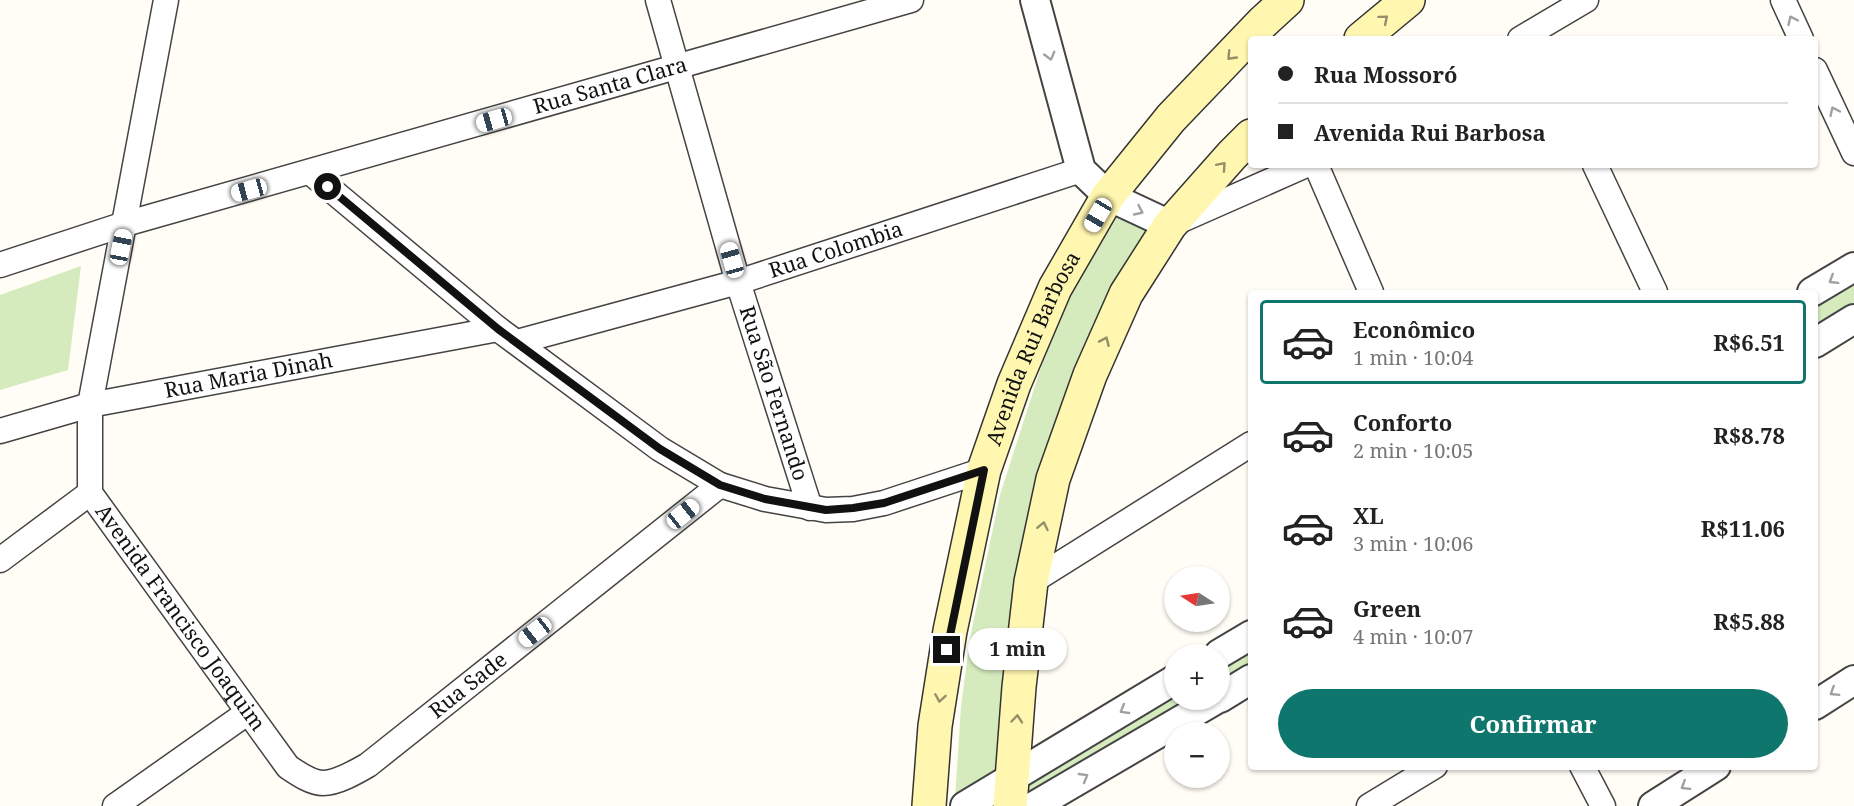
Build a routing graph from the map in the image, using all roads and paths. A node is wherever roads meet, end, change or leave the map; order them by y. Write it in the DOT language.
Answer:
graph roads {
  1 [pos="166,0"];
  2 [pos="658,0"];
  3 [pos="911,0"];
  4 [pos="1035,0"];
  5 [pos="1287,0"];
  6 [pos="1408,0"];
  7 [pos="1586,0"];
  8 [pos="1783,0"];
  9 [pos="1249,36"];
  10 [pos="1365,36"];
  11 [pos="1530,36"];
  12 [pos="1800,36"];
  13 [pos="1248,37"];
  14 [pos="677,67"];
  15 [pos="1818,76"];
  16 [pos="1248,139"];
  17 [pos="1854,153"];
  18 [pos="1299,168"];
  19 [pos="1317,168"];
  20 [pos="1596,168"];
  21 [pos="1081,170"];
  22 [pos="311,173"];
  23 [pos="1108,196"];
  24 [pos="125,224"];
  25 [pos="1170,225"];
  26 [pos="0,265"];
  27 [pos="1854,267"];
  28 [pos="738,282"];
  29 [pos="1370,290"];
  30 [pos="1654,290"];
  31 [pos="1815,290"];
  32 [pos="1854,319"];
  33 [pos="507,335"];
  34 [pos="1818,341"];
  35 [pos="90,405"];
  36 [pos="0,431"];
  37 [pos="1248,446"];
  38 [pos="984,470"];
  39 [pos="720,485"];
  40 [pos="90,493"];
  41 [pos="810,508"];
  42 [pos="0,560"];
  43 [pos="1031,582"];
  44 [pos="1248,637"];
  45 [pos="1230,647"];
  46 [pos="1854,680"];
  47 [pos="1248,681"];
  48 [pos="1164,687"];
  49 [pos="1230,691"];
  50 [pos="1818,703"];
  51 [pos="1198,710"];
  52 [pos="247,713"];
  53 [pos="1428,770"];
  54 [pos="1584,770"];
  55 [pos="1710,770"];
  56 [pos="322,783"];
  57 [pos="1011,792"];
  58 [pos="115,806"];
  59 [pos="929,806"];
  60 [pos="965,806"];
  61 [pos="1034,806"];
  62 [pos="1369,806"];
  63 [pos="1603,806"];
  64 [pos="1653,806"];
  1 -- 24 [label="street, Avenida Francisco Joaquim"];
  2 -- 14 [label="street, Rua São Fernando"];
  3 -- 14 [label="street, Rua Santa Clara"];
  4 -- 21 [label="street, one-way"];
  5 -- 9 [label="main road, Avenida Rui Barbosa, one-way"];
  10 -- 6 [label="main road, one-way"];
  7 -- 11 [label="street"];
  12 -- 8 [label="street, one-way"];
  13 -- 23 [label="main road, Avenida Rui Barbosa, one-way"];
  14 -- 22 [label="street, Rua Santa Clara"];
  14 -- 28 [label="street, Rua São Fernando"];
  17 -- 15 [label="street, one-way"];
  25 -- 16 [label="main road, one-way"];
  18 -- 25 [label="street"];
  19 -- 29 [label="street"];
  20 -- 30 [label="street"];
  21 -- 23 [label="street"];
  21 -- 28 [label="street, Rua Colombia"];
  22 -- 24 [label="street, Rua Santa Clara"];
  22 -- 33 [label="street"];
  23 -- 25 [label="street, one-way"];
  23 -- 38 [label="main road, Avenida Rui Barbosa"];
  24 -- 26 [label="street, Rua Santa Clara"];
  24 -- 35 [label="street, Avenida Francisco Joaquim"];
  43 -- 25 [label="main road, one-way"];
  27 -- 31 [label="street, one-way"];
  28 -- 33 [label="street, Rua Colombia"];
  28 -- 41 [label="street, Rua São Fernando"];
  32 -- 34 [label="street"];
  33 -- 35 [label="street, Rua Maria Dinah"];
  33 -- 39 [label="street"];
  35 -- 36 [label="street, Rua Maria Dinah"];
  35 -- 40 [label="street, Avenida Francisco Joaquim"];
  37 -- 43 [label="street"];
  38 -- 41 [label="street"];
  38 -- 59 [label="main road, Avenida Rui Barbosa, one-way"];
  39 -- 41 [label="street"];
  39 -- 56 [label="street, Rua Sade"];
  40 -- 42 [label="street"];
  40 -- 52 [label="street, Avenida Francisco Joaquim"];
  57 -- 43 [label="main road, one-way"];
  44 -- 45 [label="street"];
  46 -- 50 [label="street, one-way"];
  47 -- 49 [label="street"];
  48 -- 57 [label="street, one-way"];
  61 -- 51 [label="street, one-way"];
  52 -- 56 [label="street, Avenida Francisco Joaquim"];
  52 -- 58 [label="street"];
  53 -- 62 [label="street"];
  54 -- 63 [label="street"];
  55 -- 64 [label="street, one-way"];
  57 -- 60 [label="street"];
}
